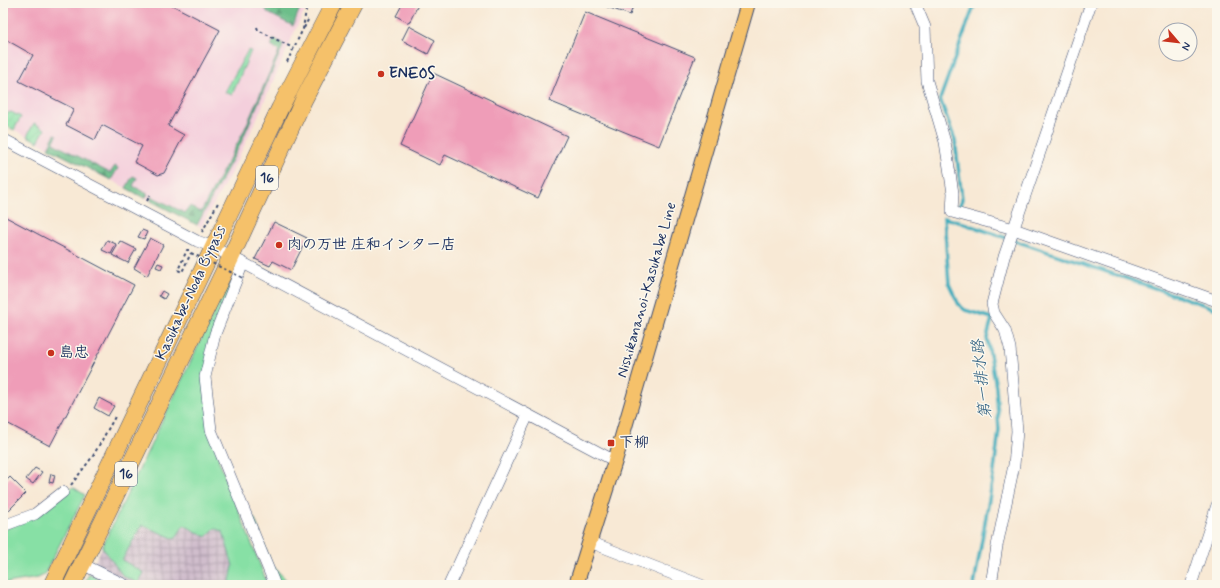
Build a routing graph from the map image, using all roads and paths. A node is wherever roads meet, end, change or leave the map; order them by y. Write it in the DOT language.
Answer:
graph roads {
  1 [pos="334,3"];
  2 [pos="354,3"];
  3 [pos="748,3"];
  4 [pos="916,3"];
  5 [pos="1090,3"];
  6 [pos="257,27"];
  7 [pos="293,48"];
  8 [pos="3,139"];
  9 [pos="150,195"];
  10 [pos="147,201"];
  11 [pos="1014,229"];
  12 [pos="213,247"];
  13 [pos="187,250"];
  14 [pos="237,260"];
  15 [pos="243,278"];
  16 [pos="1217,302"];
  17 [pos="528,416"];
  18 [pos="615,461"];
  19 [pos="63,492"];
  20 [pos="1217,506"];
  21 [pos="3,526"];
  22 [pos="590,542"];
  23 [pos="82,564"];
  24 [pos="52,585"];
  25 [pos="72,585"];
  26 [pos="125,585"];
  27 [pos="275,585"];
  28 [pos="449,585"];
  29 [pos="576,585"];
  30 [pos="702,585"];
  31 [pos="991,585"];
  32 [pos="1191,585"];
  1 -- 12 [label="highway, Kasukabe-Noda Bypass / 16"];
  2 -- 14 [label="highway, Kasukabe-Noda Bypass / 16"];
  3 -- 18 [label="main road, Nishikananoi-Kasukabe Line"];
  4 -- 11 [label="street"];
  5 -- 11 [label="street"];
  6 -- 7 [label="path"];
  8 -- 12 [label="street"];
  9 -- 10 [label="path"];
  11 -- 16 [label="street"];
  11 -- 31 [label="street"];
  12 -- 14 [label="street"];
  12 -- 24 [label="highway, Kasukabe-Noda Bypass / 16"];
  13 -- 15 [label="path, bridge"];
  14 -- 17 [label="street"];
  14 -- 23 [label="highway, Kasukabe-Noda Bypass / 16"];
  14 -- 27 [label="street"];
  17 -- 18 [label="street"];
  17 -- 28 [label="street"];
  18 -- 22 [label="main road, Nishikananoi-Kasukabe Line"];
  19 -- 21 [label="street"];
  20 -- 32 [label="street"];
  22 -- 29 [label="main road, Nishikananoi-Kasukabe Line"];
  22 -- 30 [label="street"];
  23 -- 25 [label="highway, Kasukabe-Noda Bypass / 16"];
  23 -- 26 [label="street"];
}
